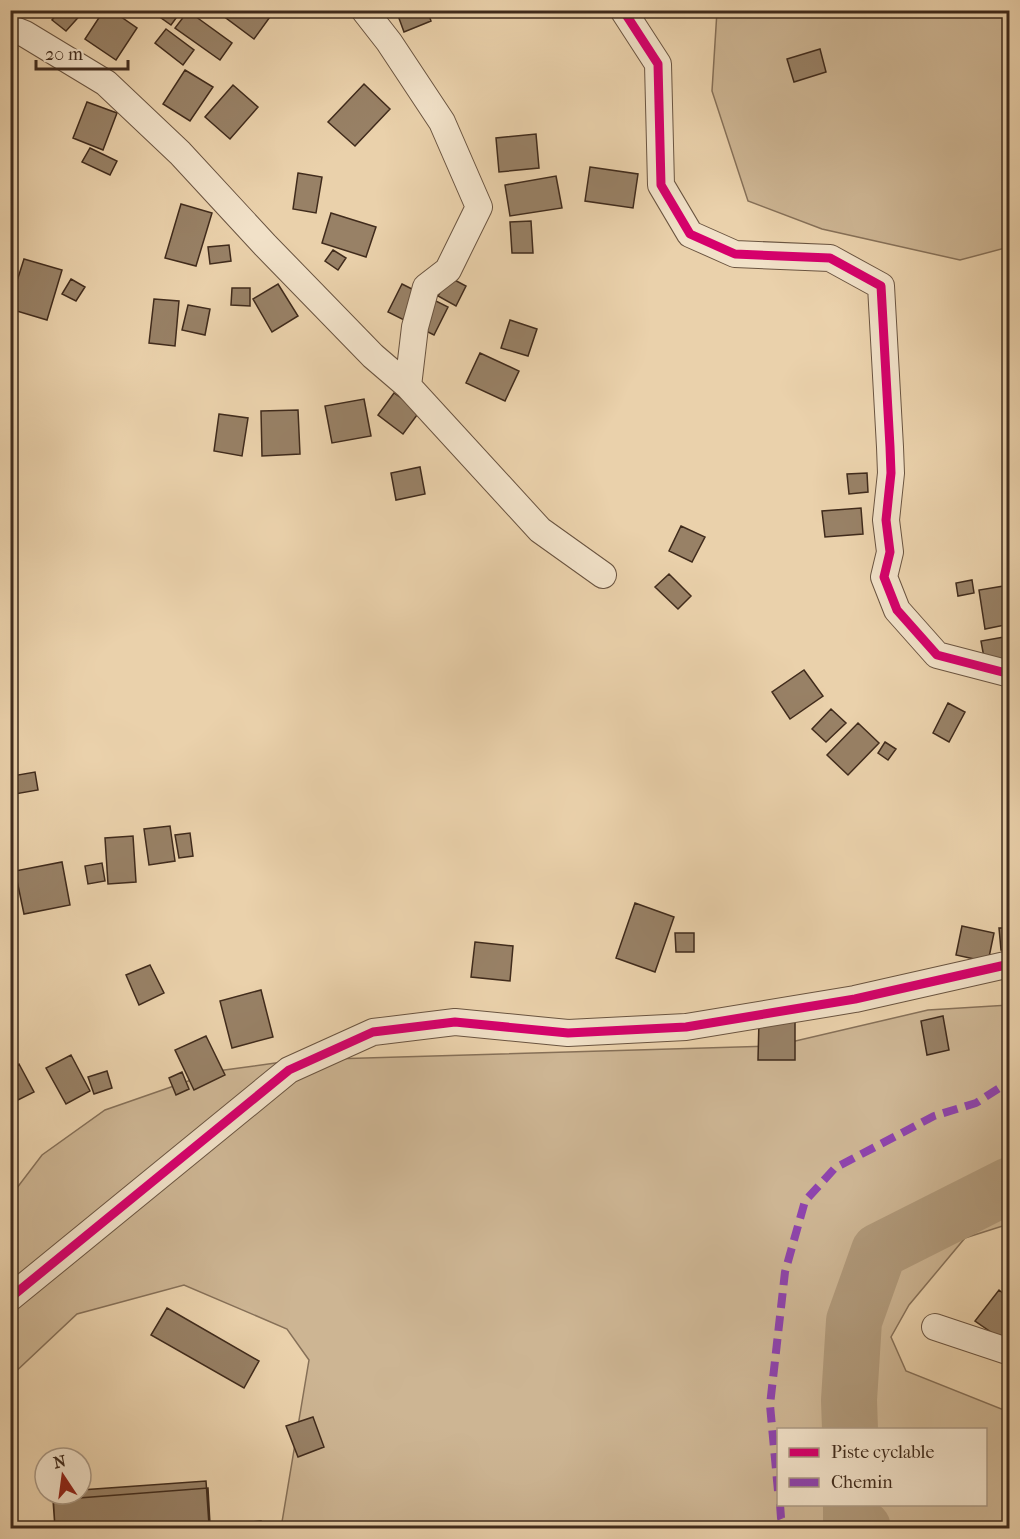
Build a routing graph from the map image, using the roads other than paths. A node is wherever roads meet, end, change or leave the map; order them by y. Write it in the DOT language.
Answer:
graph roads {
  1 [pos="364,10"];
  2 [pos="623,10"];
  3 [pos="10,28"];
  4 [pos="408,386"];
  5 [pos="603,575"];
  6 [pos="1010,674"];
  7 [pos="1010,964"];
  8 [pos="10,1298"];
  9 [pos="935,1327"];
  10 [pos="1010,1352"];
  1 -- 4 [label="street"];
  2 -- 6 [label="street"];
  3 -- 4 [label="street"];
  4 -- 5 [label="street"];
  7 -- 8 [label="street"];
  9 -- 10 [label="street"];
}
